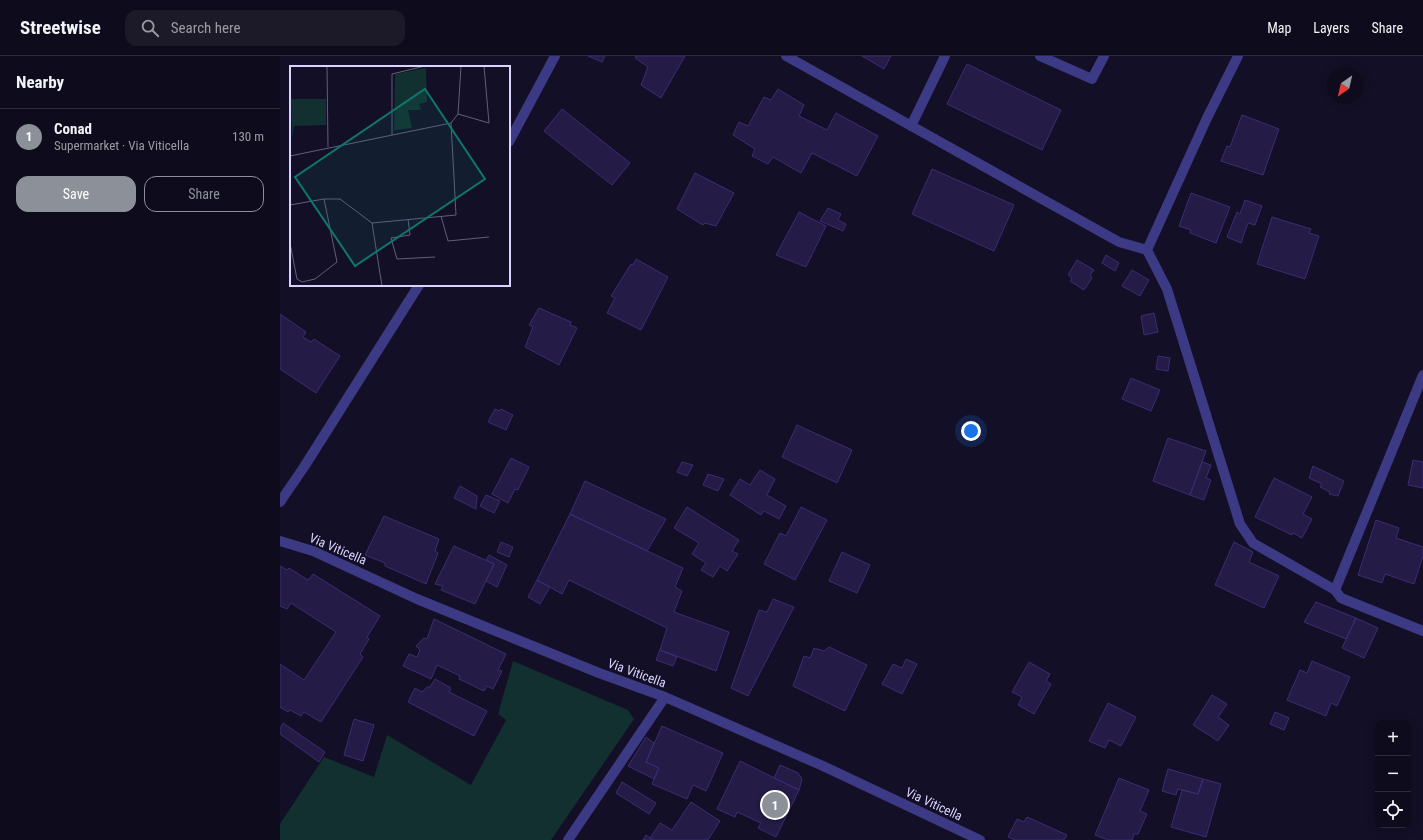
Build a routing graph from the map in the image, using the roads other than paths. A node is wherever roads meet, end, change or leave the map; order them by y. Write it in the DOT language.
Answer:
graph roads {
  1 [pos="555,56"];
  2 [pos="786,56"];
  3 [pos="945,56"];
  4 [pos="1040,56"];
  5 [pos="1104,56"];
  6 [pos="1238,56"];
  7 [pos="911,126"];
  8 [pos="510,140"];
  9 [pos="1147,250"];
  10 [pos="419,286"];
  11 [pos="1423,375"];
  12 [pos="280,502"];
  13 [pos="280,541"];
  14 [pos="1335,590"];
  15 [pos="1423,631"];
  16 [pos="665,697"];
  17 [pos="568,840"];
  18 [pos="980,840"];
  1 -- 8 [label="street"];
  2 -- 7 [label="street"];
  3 -- 7 [label="street"];
  4 -- 5 [label="street"];
  6 -- 9 [label="street"];
  7 -- 9 [label="street"];
  9 -- 14 [label="street"];
  10 -- 12 [label="street"];
  11 -- 14 [label="street"];
  13 -- 16 [label="street, Via Viticella"];
  14 -- 15 [label="street"];
  16 -- 17 [label="street"];
  16 -- 18 [label="street, Via Viticella"];
}
